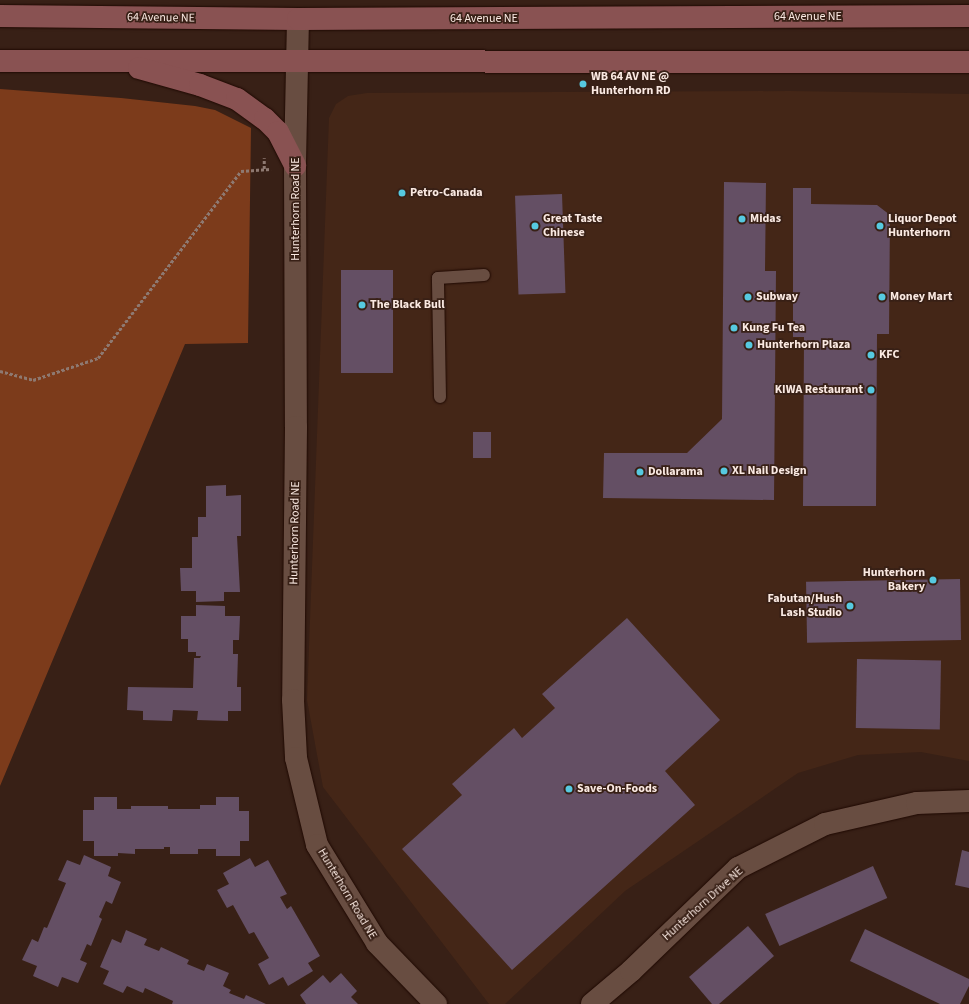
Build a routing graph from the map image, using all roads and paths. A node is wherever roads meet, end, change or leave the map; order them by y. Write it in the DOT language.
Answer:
graph roads {
  1 [pos="0,16"];
  2 [pos="969,16"];
  3 [pos="298,19"];
  4 [pos="0,61"];
  5 [pos="113,61"];
  6 [pos="297,61"];
  7 [pos="969,62"];
  8 [pos="295,167"];
  9 [pos="484,275"];
  10 [pos="0,371"];
  11 [pos="440,397"];
  12 [pos="969,801"];
  13 [pos="436,1004"];
  14 [pos="592,1004"];
  1 -- 3 [label="main road, 64 Avenue NE"];
  2 -- 3 [label="main road, 64 Avenue NE"];
  3 -- 6 [label="street, Hunterhorn Road NE"];
  4 -- 5 [label="main road"];
  5 -- 6 [label="main road"];
  5 -- 8 [label="main road"];
  6 -- 7 [label="main road"];
  6 -- 8 [label="street, Hunterhorn Road NE"];
  8 -- 10 [label="path"];
  8 -- 13 [label="street, Hunterhorn Road NE"];
  9 -- 11 [label="lane"];
  12 -- 14 [label="street, Hunterhorn Drive NE"];
}
